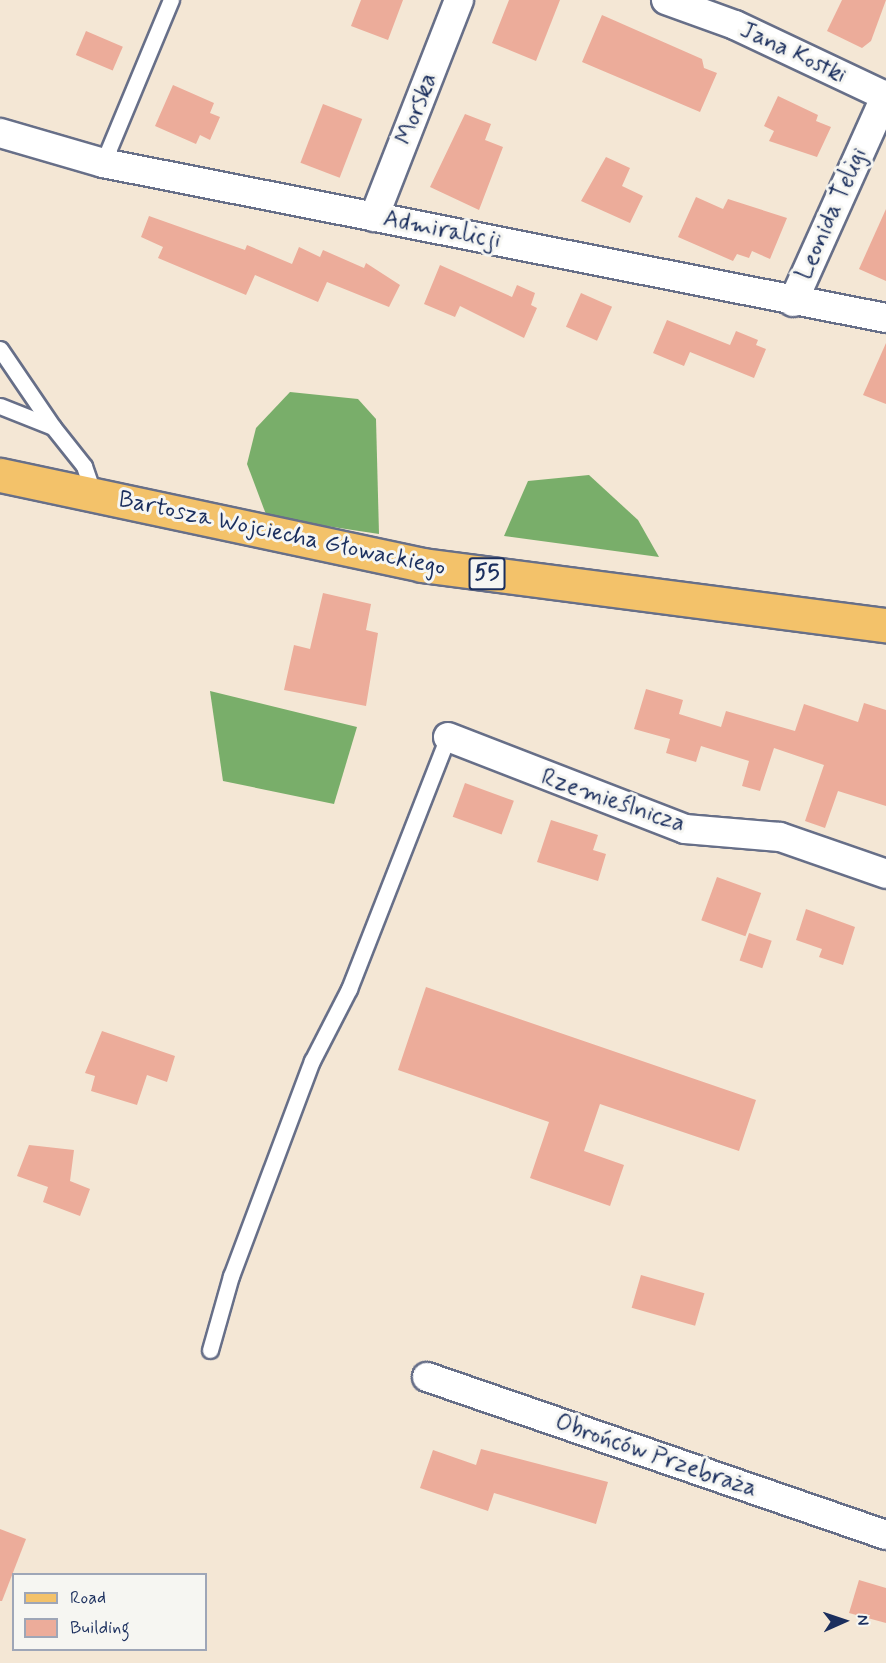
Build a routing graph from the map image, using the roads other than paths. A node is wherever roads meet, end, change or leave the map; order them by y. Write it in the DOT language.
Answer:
graph roads {
  1 [pos="171,0"];
  2 [pos="459,0"];
  3 [pos="666,0"];
  4 [pos="886,95"];
  5 [pos="0,133"];
  6 [pos="103,162"];
  7 [pos="374,217"];
  8 [pos="793,302"];
  9 [pos="886,318"];
  10 [pos="0,349"];
  11 [pos="0,406"];
  12 [pos="53,427"];
  13 [pos="0,475"];
  14 [pos="94,495"];
  15 [pos="886,625"];
  16 [pos="448,736"];
  17 [pos="886,874"];
  18 [pos="210,1350"];
  19 [pos="427,1377"];
  20 [pos="886,1535"];
  1 -- 6 [label="lane"];
  2 -- 7 [label="street, Morska"];
  3 -- 4 [label="street, Jana Kostki"];
  4 -- 8 [label="street, Leonida Teligi"];
  5 -- 6 [label="street, Admiralicji"];
  6 -- 7 [label="street, Admiralicji"];
  7 -- 8 [label="street, Admiralicji"];
  8 -- 9 [label="street, Admiralicji"];
  10 -- 12 [label="lane"];
  11 -- 12 [label="lane"];
  12 -- 14 [label="lane"];
  13 -- 14 [label="main road, Bartosza Wojciecha Głowackiego / 55"];
  14 -- 15 [label="main road, Bartosza Wojciecha Głowackiego / 55"];
  16 -- 17 [label="street, Rzemieślnicza"];
  16 -- 18 [label="lane"];
  19 -- 20 [label="street, Obrońców Przebraża"];
}
